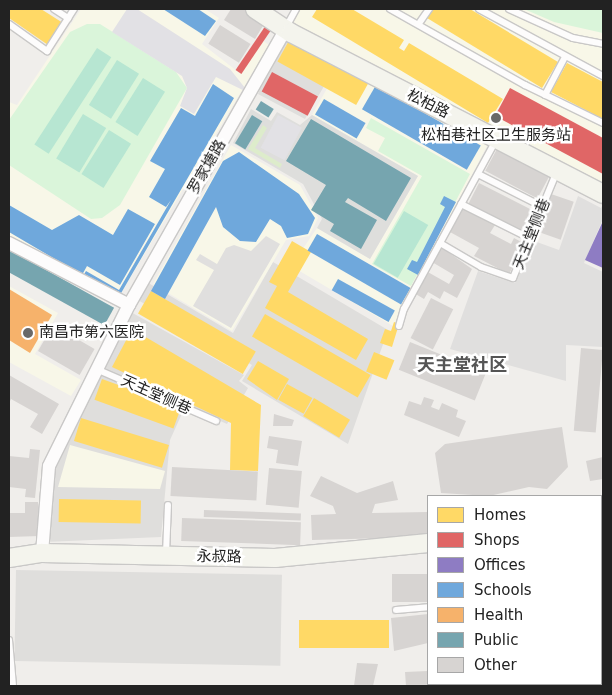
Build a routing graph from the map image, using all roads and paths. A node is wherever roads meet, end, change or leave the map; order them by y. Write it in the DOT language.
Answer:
graph roads {
  1 [pos="54,9"];
  2 [pos="74,9"];
  3 [pos="255,9"];
  4 [pos="296,9"];
  5 [pos="390,9"];
  6 [pos="429,9"];
  7 [pos="479,9"];
  8 [pos="509,9"];
  9 [pos="68,18"];
  10 [pos="420,22"];
  11 [pos="9,24"];
  12 [pos="285,30"];
  13 [pos="603,44"];
  14 [pos="565,57"];
  15 [pos="603,76"];
  16 [pos="545,95"];
  17 [pos="603,122"];
  18 [pos="497,139"];
  19 [pos="558,170"];
  20 [pos="478,174"];
  21 [pos="603,194"];
  22 [pos="461,204"];
  23 [pos="543,207"];
  24 [pos="531,239"];
  25 [pos="9,243"];
  26 [pos="440,243"];
  27 [pos="129,304"];
  28 [pos="399,326"];
  29 [pos="95,368"];
  30 [pos="216,421"];
  31 [pos="168,505"];
  32 [pos="427,543"];
  33 [pos="42,553"];
  34 [pos="166,556"];
  35 [pos="9,558"];
  36 [pos="427,607"];
  37 [pos="396,610"];
  38 [pos="9,640"];
  39 [pos="13,686"];
  1 -- 9 [label="lane"];
  2 -- 9 [label="lane"];
  3 -- 12 [label="street, 松柏路"];
  4 -- 12 [label="lane"];
  5 -- 10 [label="lane"];
  6 -- 10 [label="lane"];
  7 -- 14 [label="lane"];
  8 -- 13 [label="lane"];
  9 -- 11 [label="lane"];
  10 -- 16 [label="lane"];
  12 -- 18 [label="street, 松柏路"];
  12 -- 27 [label="street, 罗家塘路"];
  14 -- 15 [label="lane"];
  14 -- 16 [label="lane"];
  16 -- 17 [label="lane"];
  18 -- 19 [label="street, 松柏路"];
  18 -- 20 [label="lane"];
  19 -- 21 [label="street, 松柏路"];
  19 -- 23 [label="lane, 天主堂侧巷"];
  20 -- 22 [label="lane"];
  20 -- 23 [label="lane"];
  22 -- 24 [label="lane"];
  22 -- 26 [label="lane"];
  23 -- 24 [label="lane, 天主堂侧巷"];
  24 -- 26 [label="lane, 天主堂侧巷"];
  25 -- 27 [label="street"];
  26 -- 28 [label="lane"];
  27 -- 29 [label="street, 罗家塘路"];
  29 -- 30 [label="lane, 天主堂侧巷"];
  29 -- 33 [label="street, 罗家塘路"];
  31 -- 34 [label="lane"];
  32 -- 34 [label="street, 永叔路"];
  33 -- 34 [label="street, 永叔路"];
  33 -- 35 [label="street, 永叔路"];
  36 -- 37 [label="lane"];
  38 -- 39 [label="lane"];
}
